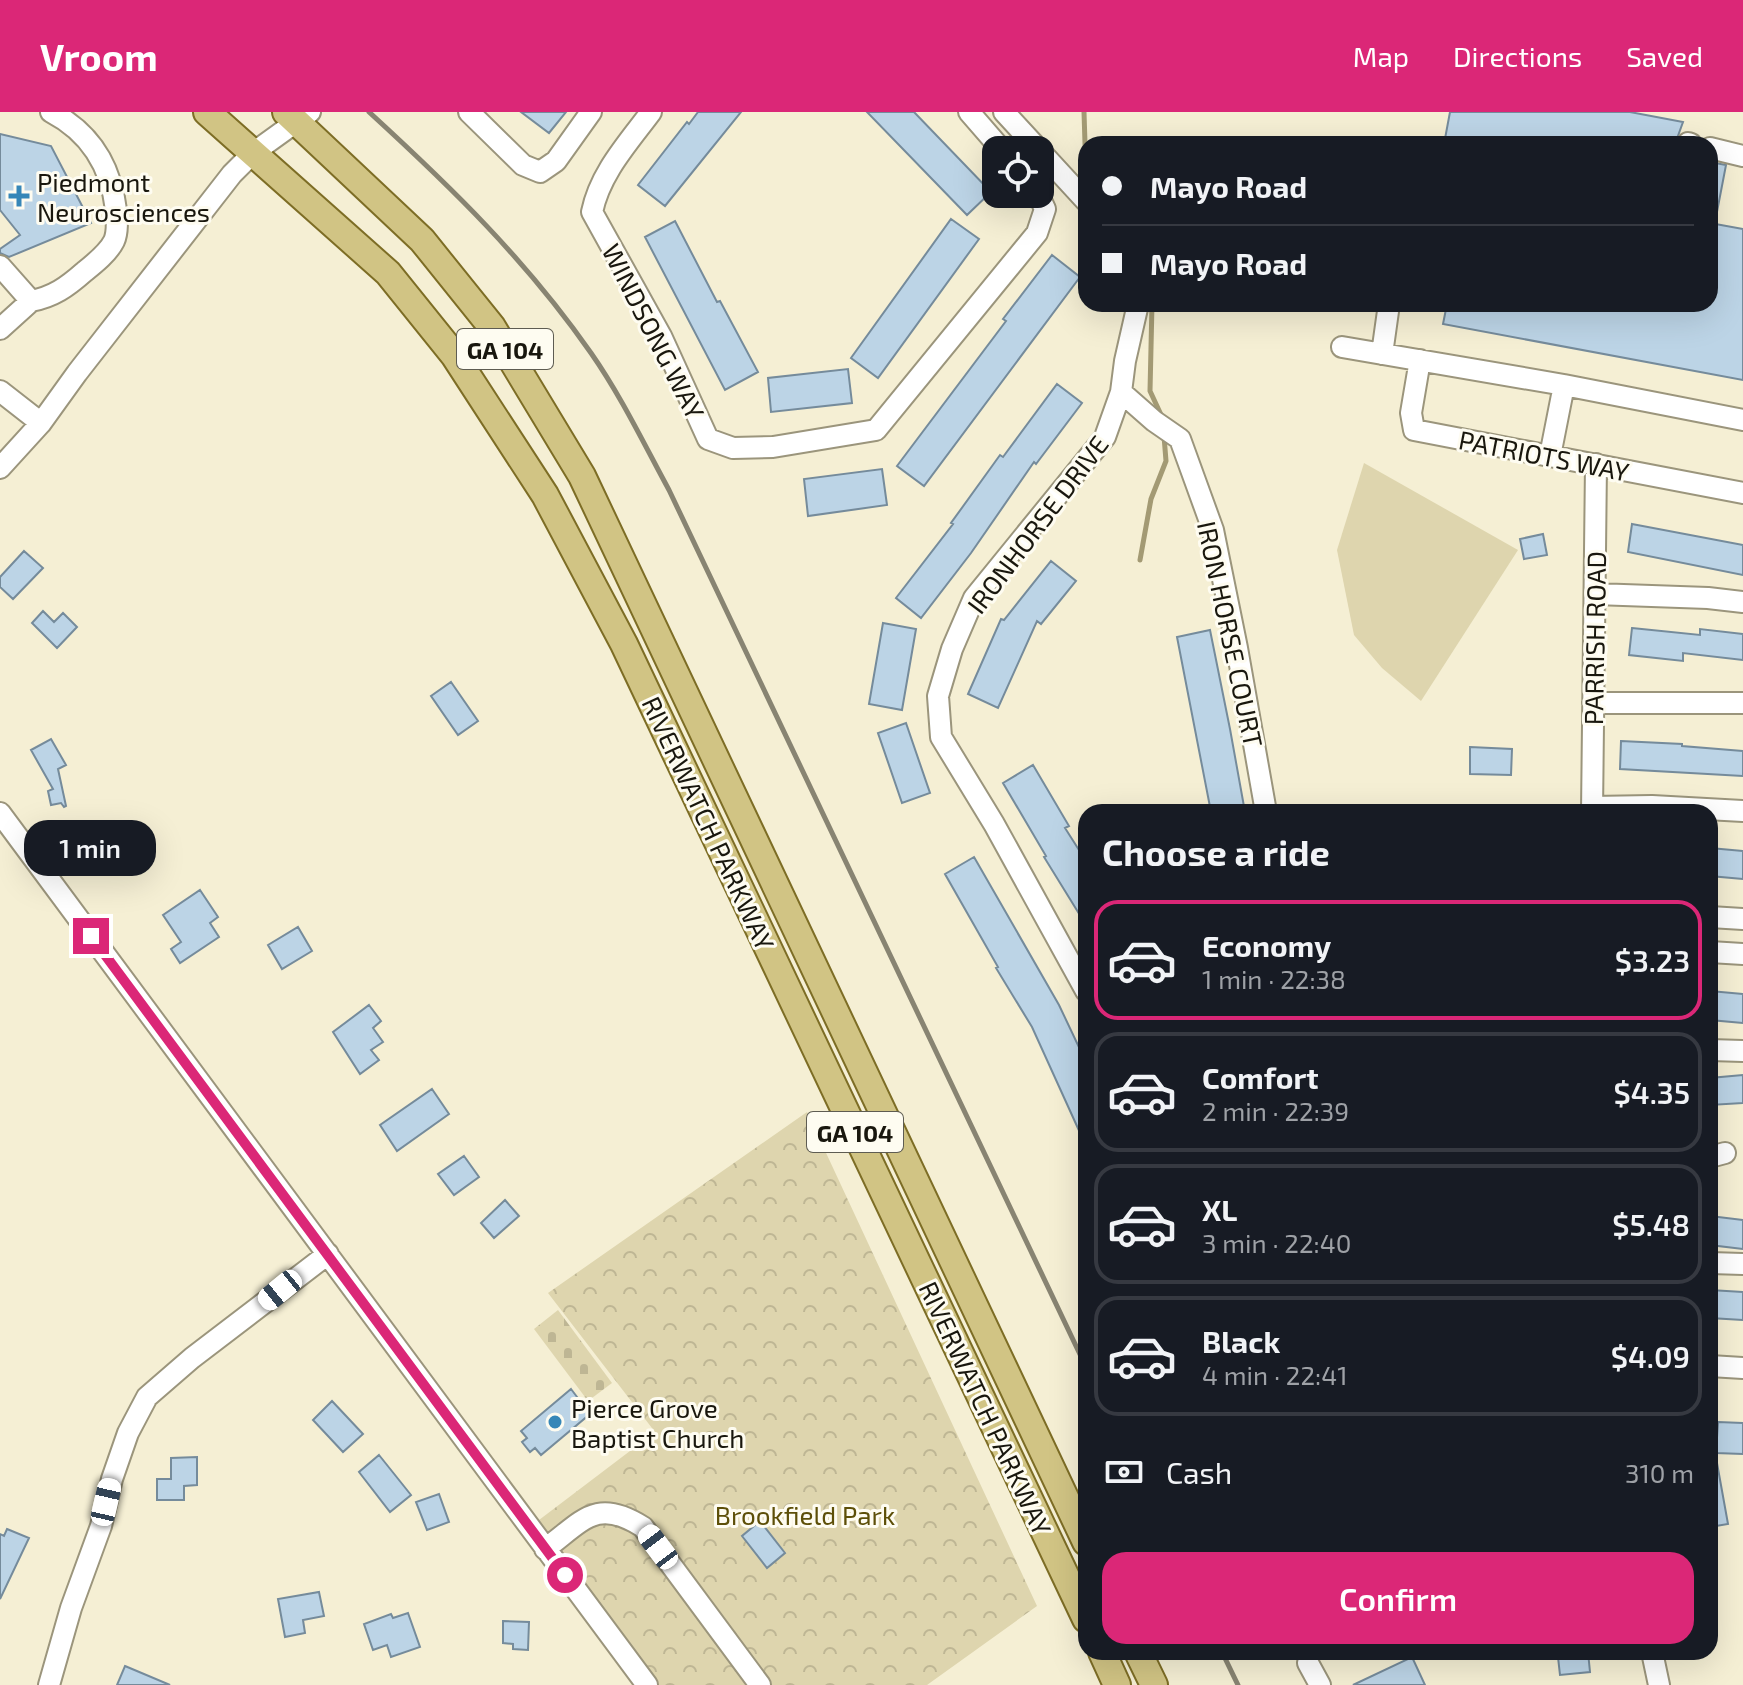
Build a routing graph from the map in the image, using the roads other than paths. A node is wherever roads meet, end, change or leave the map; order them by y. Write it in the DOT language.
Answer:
graph roads {
  1 [pos="51,112"];
  2 [pos="207,112"];
  3 [pos="469,112"];
  4 [pos="591,112"];
  5 [pos="651,112"];
  6 [pos="969,112"];
  7 [pos="1004,112"];
  8 [pos="292,114"];
  9 [pos="990,136"];
  10 [pos="1027,136"];
  11 [pos="1718,150"];
  12 [pos="253,153"];
  13 [pos="1743,156"];
  14 [pos="1054,166"];
  15 [pos="1078,192"];
  16 [pos="1045,208"];
  17 [pos="0,266"];
  18 [pos="31,301"];
  19 [pos="1136,312"];
  20 [pos="1388,312"];
  21 [pos="0,329"];
  22 [pos="1342,347"];
  23 [pos="1382,354"];
  24 [pos="1420,360"];
  25 [pos="1564,385"];
  26 [pos="0,391"];
  27 [pos="1121,392"];
  28 [pos="1743,420"];
  29 [pos="41,423"];
  30 [pos="1550,456"];
  31 [pos="1596,464"];
  32 [pos="0,468"];
  33 [pos="1743,493"];
  34 [pos="1595,594"];
  35 [pos="1743,602"];
  36 [pos="1593,703"];
  37 [pos="1743,703"];
  38 [pos="1264,804"];
  39 [pos="1592,804"];
  40 [pos="1718,810"];
  41 [pos="1743,811"];
  42 [pos="0,813"];
  43 [pos="1718,917"];
  44 [pos="1743,919"];
  45 [pos="1718,952"];
  46 [pos="1743,954"];
  47 [pos="1078,976"];
  48 [pos="1718,1050"];
  49 [pos="1743,1051"];
  50 [pos="328,1254"];
  51 [pos="1718,1263"];
  52 [pos="1743,1264"];
  53 [pos="1718,1366"];
  54 [pos="1743,1368"];
  55 [pos="1078,1525"];
  56 [pos="545,1549"];
  57 [pos="1078,1602"];
  58 [pos="1106,1660"];
  59 [pos="1142,1660"];
  60 [pos="1654,1660"];
  61 [pos="1308,1663"];
  62 [pos="49,1685"];
  63 [pos="647,1685"];
  64 [pos="760,1685"];
  65 [pos="1117,1685"];
  66 [pos="1154,1685"];
  67 [pos="1320,1685"];
  68 [pos="1659,1685"];
  1 -- 18 [label="street"];
  2 -- 12 [label="main road, RIVERWATCH PARKWAY / GA 104"];
  3 -- 4 [label="street"];
  5 -- 16 [label="street, WINDSONG WAY"];
  6 -- 9 [label="street"];
  7 -- 10 [label="street"];
  8 -- 12 [label="street"];
  8 -- 55 [label="main road, RIVERWATCH PARKWAY / GA 104"];
  11 -- 13 [label="street"];
  12 -- 29 [label="street"];
  12 -- 57 [label="main road, RIVERWATCH PARKWAY / GA 104"];
  14 -- 15 [label="street"];
  17 -- 18 [label="street"];
  18 -- 21 [label="street"];
  19 -- 27 [label="street, IRONHORSE DRIVE"];
  20 -- 23 [label="street"];
  22 -- 23 [label="street"];
  23 -- 24 [label="street"];
  24 -- 25 [label="street"];
  24 -- 30 [label="street, PATRIOTS WAY"];
  25 -- 28 [label="street"];
  25 -- 30 [label="street"];
  26 -- 29 [label="street"];
  27 -- 38 [label="street, IRON HORSE COURT"];
  27 -- 47 [label="street, IRONHORSE DRIVE"];
  29 -- 32 [label="street"];
  30 -- 31 [label="street, PATRIOTS WAY"];
  31 -- 33 [label="street, PATRIOTS WAY"];
  31 -- 34 [label="street, PARRISH ROAD"];
  34 -- 35 [label="street"];
  34 -- 36 [label="street, PARRISH ROAD"];
  36 -- 37 [label="street"];
  36 -- 39 [label="street, PARRISH ROAD"];
  40 -- 41 [label="street"];
  42 -- 50 [label="street"];
  43 -- 44 [label="street"];
  45 -- 46 [label="street"];
  48 -- 49 [label="street"];
  50 -- 56 [label="street"];
  50 -- 62 [label="street"];
  51 -- 52 [label="street"];
  53 -- 54 [label="street"];
  56 -- 63 [label="street"];
  56 -- 64 [label="street"];
  58 -- 65 [label="main road"];
  59 -- 66 [label="main road"];
  60 -- 68 [label="street"];
  61 -- 67 [label="street"];
}
